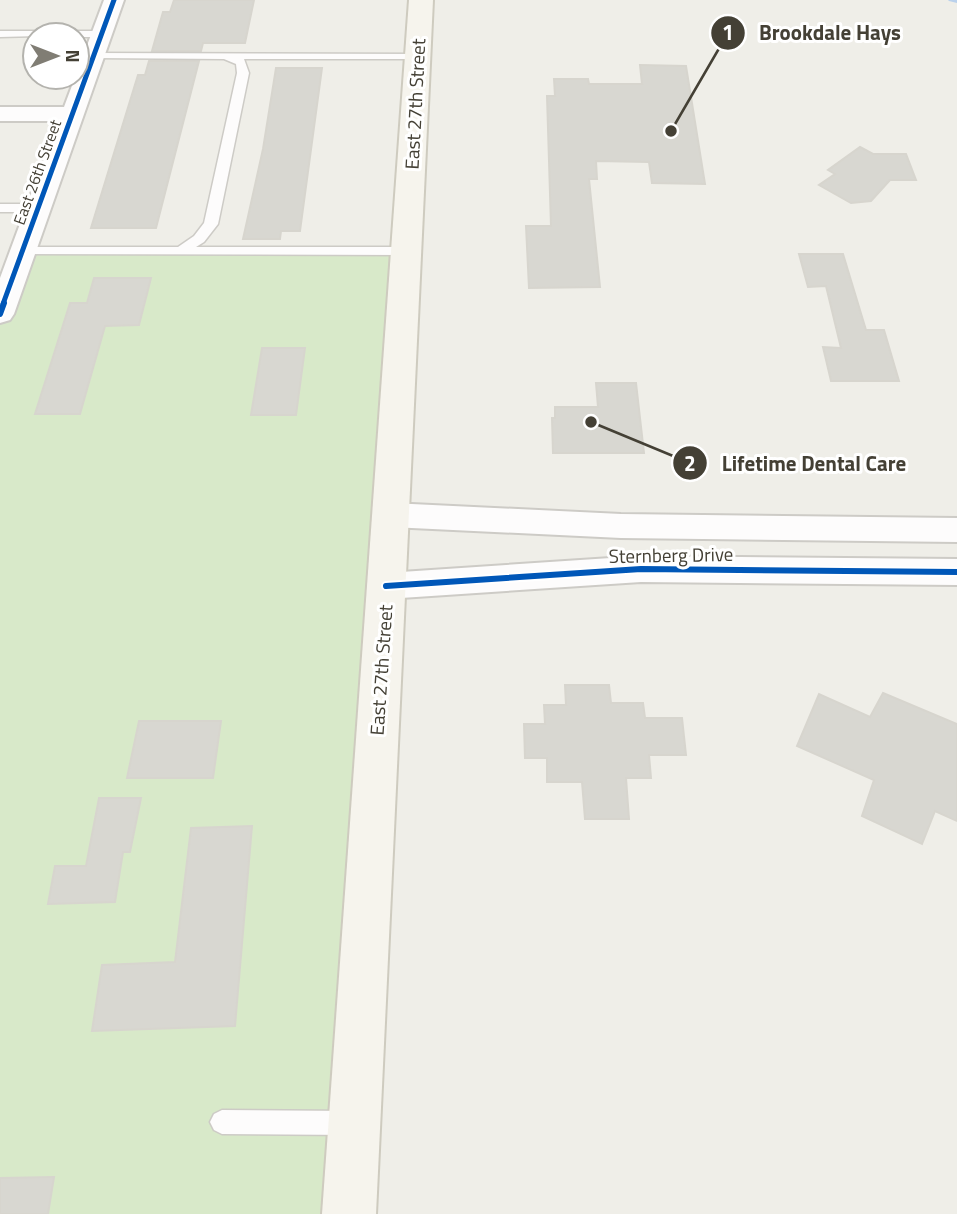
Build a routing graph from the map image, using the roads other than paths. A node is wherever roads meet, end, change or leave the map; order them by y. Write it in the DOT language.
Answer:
graph roads {
  1 [pos="114,0"];
  2 [pos="421,0"];
  3 [pos="0,34"];
  4 [pos="98,45"];
  5 [pos="227,56"];
  6 [pos="278,56"];
  7 [pos="418,56"];
  8 [pos="240,86"];
  9 [pos="0,114"];
  10 [pos="72,114"];
  11 [pos="0,208"];
  12 [pos="38,208"];
  13 [pos="211,224"];
  14 [pos="179,250"];
  15 [pos="234,250"];
  16 [pos="23,251"];
  17 [pos="406,251"];
  18 [pos="0,314"];
  19 [pos="391,515"];
  20 [pos="957,530"];
  21 [pos="957,572"];
  22 [pos="386,586"];
  23 [pos="222,1122"];
  24 [pos="355,1123"];
  25 [pos="349,1214"];
  1 -- 4 [label="street, East 26th Street"];
  2 -- 7 [label="main road, East 27th Street"];
  3 -- 4 [label="lane"];
  4 -- 5 [label="lane"];
  4 -- 10 [label="street, East 26th Street"];
  5 -- 6 [label="lane"];
  5 -- 8 [label="lane"];
  6 -- 7 [label="lane"];
  6 -- 8 [label="lane"];
  7 -- 17 [label="main road, East 27th Street"];
  8 -- 13 [label="lane"];
  9 -- 10 [label="street"];
  10 -- 12 [label="street, East 26th Street"];
  11 -- 12 [label="lane"];
  12 -- 16 [label="street, East 26th Street"];
  13 -- 14 [label="lane"];
  13 -- 15 [label="lane"];
  14 -- 15 [label="lane"];
  14 -- 16 [label="lane"];
  15 -- 17 [label="lane"];
  16 -- 18 [label="street, East 26th Street"];
  17 -- 19 [label="main road, East 27th Street"];
  19 -- 20 [label="street, Sternberg Drive"];
  19 -- 22 [label="main road, East 27th Street"];
  21 -- 22 [label="street, Sternberg Drive"];
  22 -- 24 [label="main road, East 27th Street"];
  23 -- 24 [label="lane"];
  24 -- 25 [label="main road, East 27th Street"];
}
